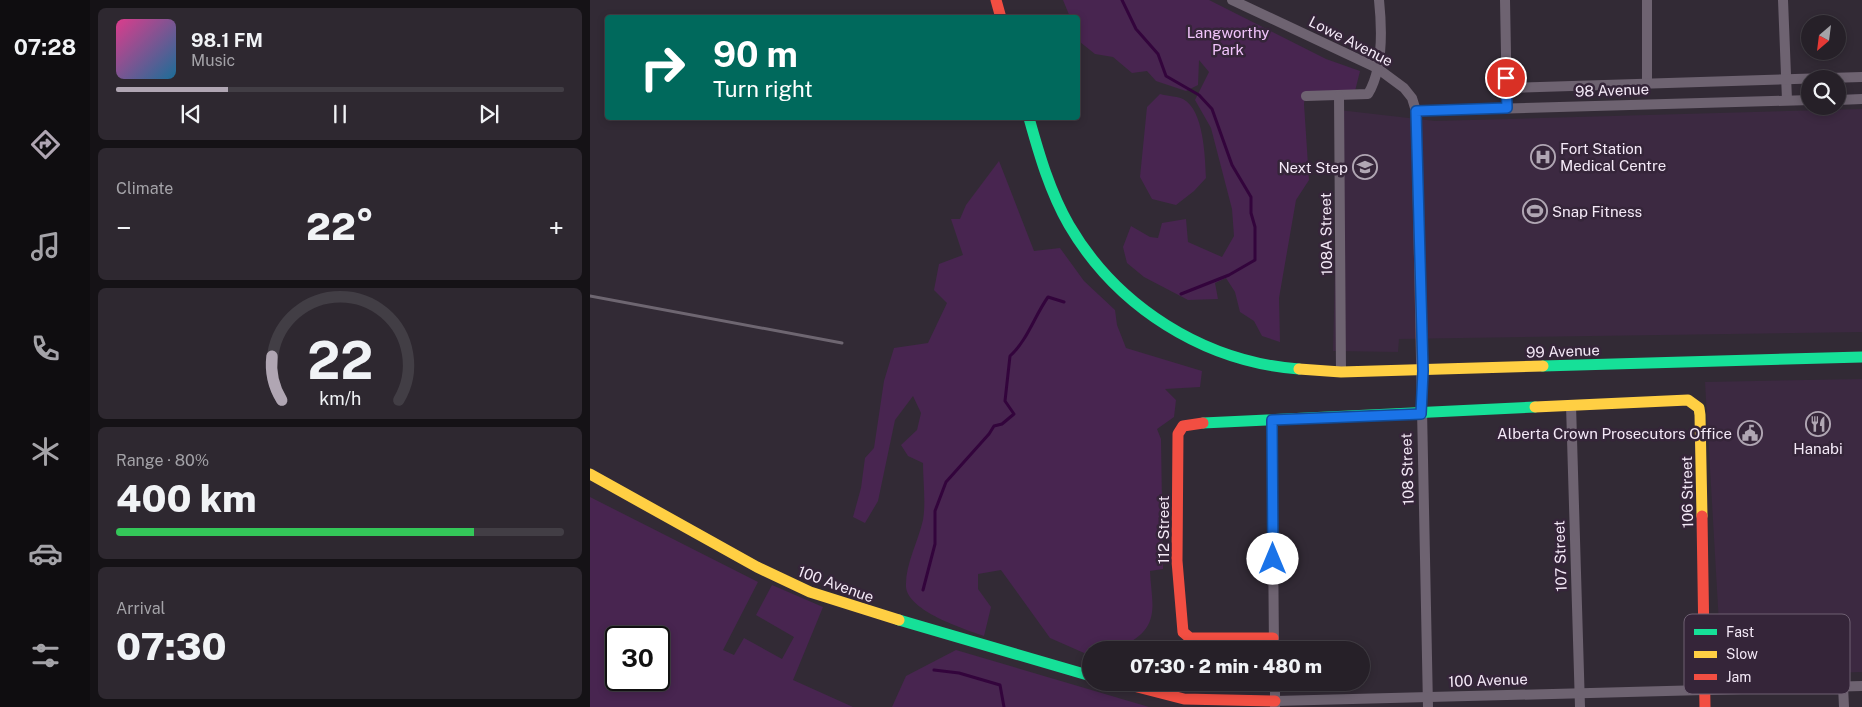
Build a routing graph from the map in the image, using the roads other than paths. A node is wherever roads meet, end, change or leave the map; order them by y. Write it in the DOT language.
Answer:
graph roads {
  1 [pos="996,0"];
  2 [pos="1232,0"];
  3 [pos="1378,0"];
  4 [pos="1505,0"];
  5 [pos="1647,0"];
  6 [pos="1783,0"];
  7 [pos="1000,15"];
  8 [pos="1377,68"];
  9 [pos="1862,77"];
  10 [pos="1787,78"];
  11 [pos="1648,82"];
  12 [pos="1507,88"];
  13 [pos="1306,96"];
  14 [pos="1339,96"];
  15 [pos="1862,99"];
  16 [pos="1787,100"];
  17 [pos="1801,100"];
  18 [pos="1846,100"];
  19 [pos="1507,108"];
  20 [pos="1416,111"];
  21 [pos="1030,120"];
  22 [pos="1862,357"];
  23 [pos="1423,371"];
  24 [pos="1341,372"];
  25 [pos="1571,405"];
  26 [pos="1421,414"];
  27 [pos="1272,420"];
  28 [pos="590,474"];
  29 [pos="1703,614"];
  30 [pos="1232,641"];
  31 [pos="1274,641"];
  32 [pos="1082,674"];
  33 [pos="1684,690"];
  34 [pos="1153,691"];
  35 [pos="1274,691"];
  36 [pos="1580,692"];
  37 [pos="1704,694"];
  38 [pos="1843,694"];
  39 [pos="1428,702"];
  40 [pos="1275,704"];
  41 [pos="1580,707"];
  42 [pos="1704,707"];
  43 [pos="1844,707"];
  1 -- 7 [label="street"];
  2 -- 8 [label="street, Lowe Avenue"];
  3 -- 8 [label="street"];
  4 -- 12 [label="street"];
  5 -- 11 [label="street"];
  6 -- 10 [label="street"];
  8 -- 14 [label="street"];
  8 -- 20 [label="street, Lowe Avenue"];
  9 -- 10 [label="street"];
  10 -- 11 [label="street"];
  10 -- 16 [label="street"];
  11 -- 12 [label="street"];
  12 -- 19 [label="street"];
  13 -- 14 [label="street"];
  14 -- 24 [label="street, 108A Street"];
  15 -- 18 [label="street"];
  16 -- 17 [label="street, 98 Avenue"];
  16 -- 19 [label="street, 98 Avenue"];
  19 -- 20 [label="street, 98 Avenue"];
  20 -- 23 [label="street, 108 Street"];
  21 -- 24 [label="street, 99 Avenue"];
  22 -- 23 [label="street, 99 Avenue"];
  23 -- 24 [label="street, 99 Avenue"];
  23 -- 26 [label="street, 108 Street"];
  25 -- 26 [label="street"];
  25 -- 29 [label="street, 106 Street"];
  25 -- 36 [label="street, 107 Street"];
  26 -- 27 [label="street"];
  26 -- 39 [label="street, 108 Street"];
  27 -- 30 [label="street, 112 Street"];
  27 -- 31 [label="street"];
  28 -- 32 [label="street, 100 Avenue"];
  33 -- 36 [label="street, 100 Avenue"];
  34 -- 40 [label="street, 100 Avenue"];
  35 -- 40 [label="street"];
  36 -- 39 [label="street, 100 Avenue"];
  36 -- 41 [label="street, 107 Street"];
  37 -- 42 [label="street, 106 Street"];
  38 -- 43 [label="street"];
  39 -- 40 [label="street, 100 Avenue"];
}
